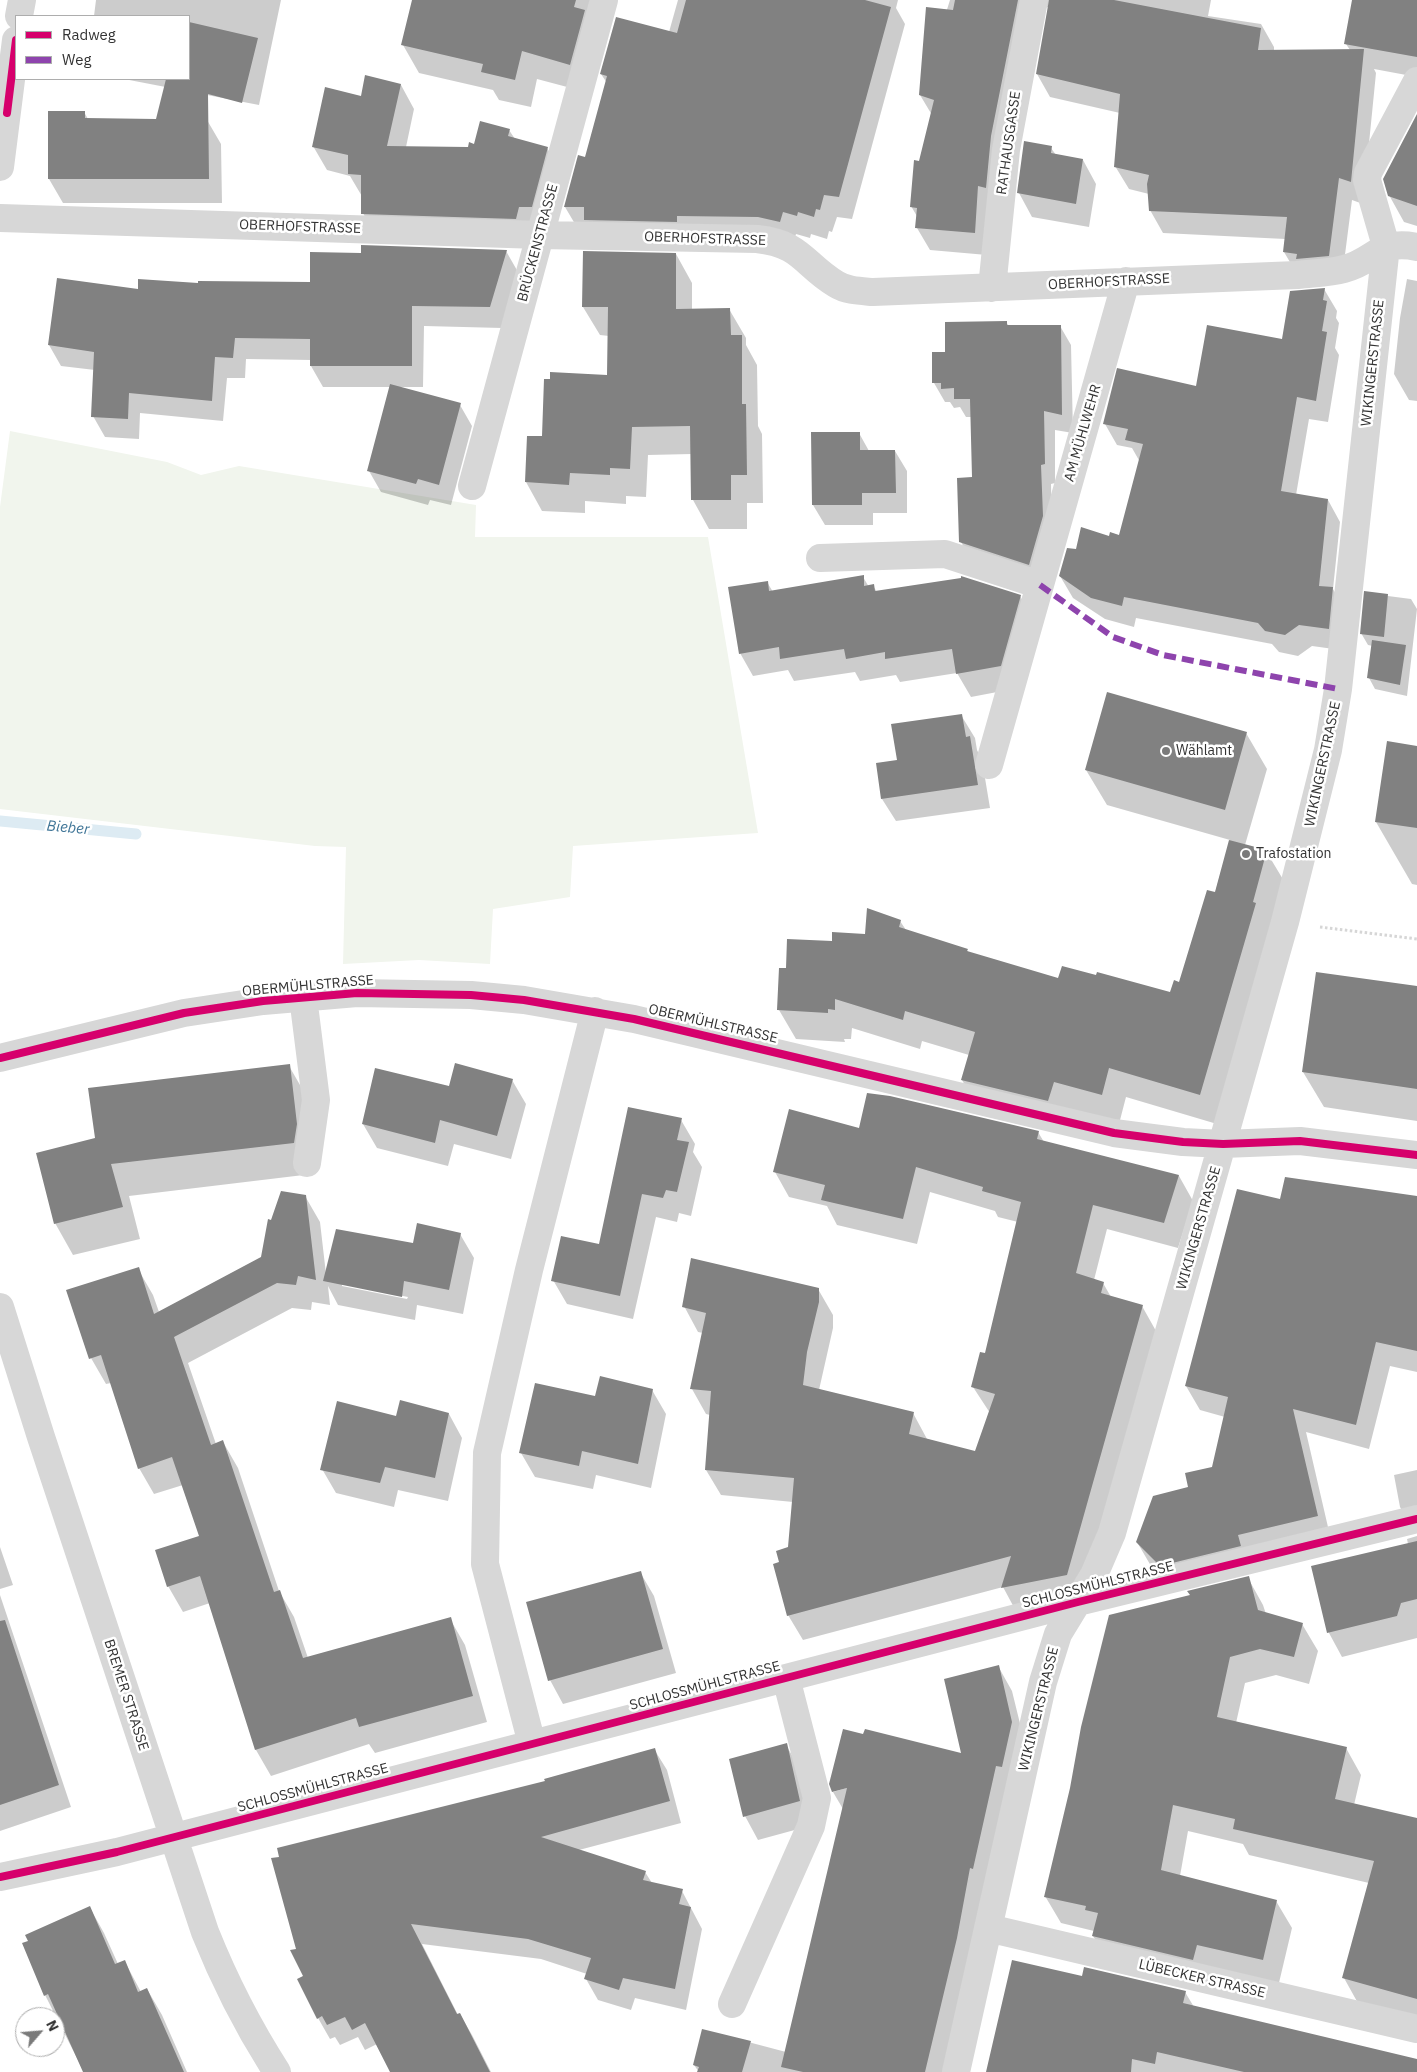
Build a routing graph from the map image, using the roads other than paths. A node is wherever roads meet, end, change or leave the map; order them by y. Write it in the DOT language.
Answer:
graph roads {
  1 [pos="22,0"];
  2 [pos="604,0"];
  3 [pos="1034,0"];
  4 [pos="20,15"];
  5 [pos="15,46"];
  6 [pos="1417,81"];
  7 [pos="4,112"];
  8 [pos="0,167"];
  9 [pos="0,218"];
  10 [pos="540,235"];
  11 [pos="1386,246"];
  12 [pos="1417,248"];
  13 [pos="1126,281"];
  14 [pos="992,288"];
  15 [pos="472,486"];
  16 [pos="820,558"];
  17 [pos="1040,585"];
  18 [pos="989,765"];
  19 [pos="303,997"];
  20 [pos="595,1011"];
  21 [pos="0,1058"];
  22 [pos="1223,1144"];
  23 [pos="1417,1155"];
  24 [pos="307,1164"];
  25 [pos="0,1306"];
  26 [pos="1417,1519"];
  27 [pos="1078,1602"];
  28 [pos="786,1678"];
  29 [pos="532,1744"];
  30 [pos="174,1837"];
  31 [pos="0,1877"];
  32 [pos="988,1928"];
  33 [pos="732,2004"];
  34 [pos="1417,2029"];
  35 [pos="277,2072"];
  36 [pos="956,2072"];
  1 -- 4 [label="street"];
  2 -- 10 [label="street, BRÜCKENSTRASSE"];
  3 -- 14 [label="street, RATHAUSGASSE"];
  5 -- 7 [label="street"];
  6 -- 11 [label="street"];
  7 -- 8 [label="street"];
  9 -- 10 [label="street, OBERHOFSTRASSE"];
  10 -- 14 [label="street, OBERHOFSTRASSE"];
  10 -- 15 [label="street, BRÜCKENSTRASSE"];
  11 -- 12 [label="street"];
  11 -- 13 [label="street, OBERHOFSTRASSE"];
  11 -- 22 [label="street, WIKINGERSTRASSE"];
  13 -- 14 [label="street, OBERHOFSTRASSE"];
  13 -- 17 [label="street, AM MÜHLWEHR"];
  16 -- 17 [label="street"];
  17 -- 18 [label="street, AM MÜHLWEHR"];
  19 -- 20 [label="street, OBERMÜHLSTRASSE"];
  19 -- 21 [label="street, OBERMÜHLSTRASSE"];
  19 -- 24 [label="street"];
  20 -- 22 [label="street, OBERMÜHLSTRASSE"];
  20 -- 29 [label="street"];
  22 -- 23 [label="street, OBERMÜHLSTRASSE"];
  22 -- 27 [label="street, WIKINGERSTRASSE"];
  25 -- 30 [label="street, BREMER STRASSE"];
  26 -- 27 [label="street, SCHLOSSMÜHLSTRASSE"];
  27 -- 28 [label="street, SCHLOSSMÜHLSTRASSE"];
  27 -- 32 [label="street, WIKINGERSTRASSE"];
  28 -- 29 [label="street, SCHLOSSMÜHLSTRASSE"];
  28 -- 33 [label="street"];
  29 -- 30 [label="street, SCHLOSSMÜHLSTRASSE"];
  30 -- 31 [label="street, SCHLOSSMÜHLSTRASSE"];
  30 -- 35 [label="street, BREMER STRASSE"];
  32 -- 34 [label="street, LÜBECKER STRASSE"];
  32 -- 36 [label="street, WIKINGERSTRASSE"];
}
